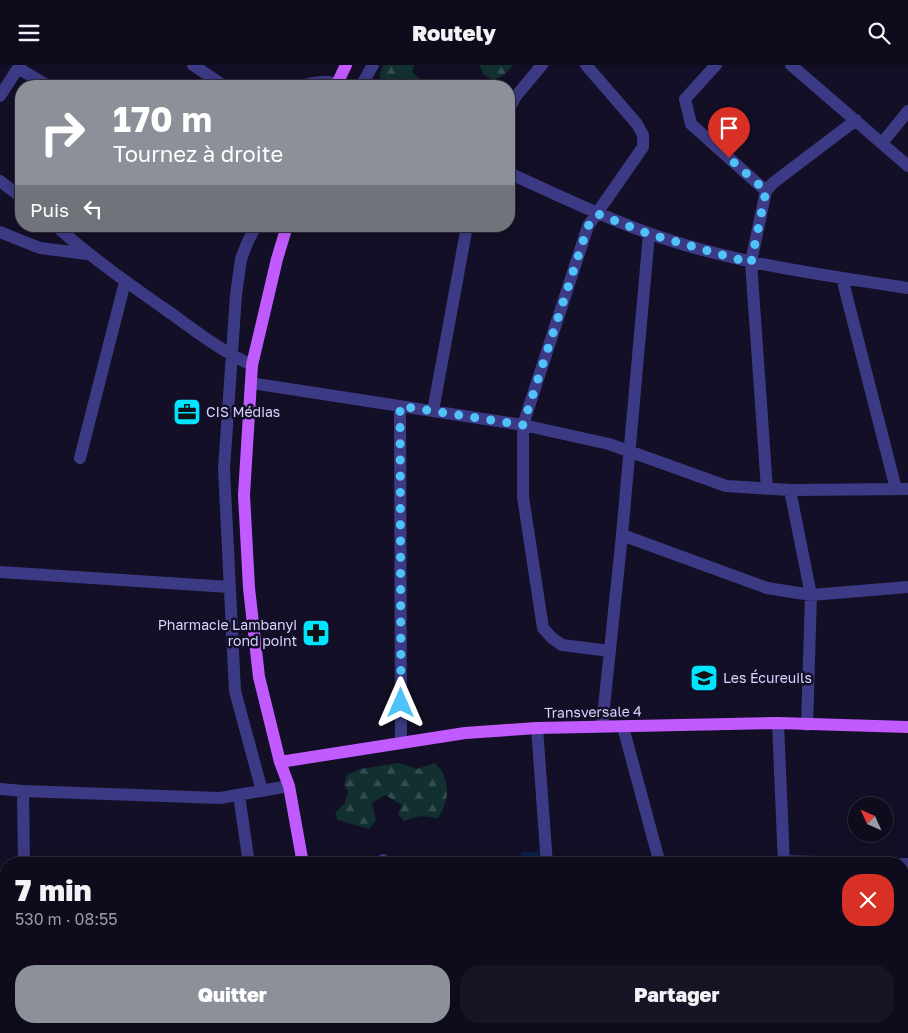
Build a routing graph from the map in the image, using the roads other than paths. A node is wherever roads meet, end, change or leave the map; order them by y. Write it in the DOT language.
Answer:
graph roads {
  1 [pos="193,65"];
  2 [pos="346,65"];
  3 [pos="373,65"];
  4 [pos="542,65"];
  5 [pos="586,65"];
  6 [pos="716,65"];
  7 [pos="790,65"];
  8 [pos="19,66"];
  9 [pos="39,80"];
  10 [pos="215,80"];
  11 [pos="340,80"];
  12 [pos="364,80"];
  13 [pos="0,96"];
  14 [pos="515,98"];
  15 [pos="908,111"];
  16 [pos="856,120"];
  17 [pos="882,143"];
  18 [pos="908,166"];
  19 [pos="515,176"];
  20 [pos="0,181"];
  21 [pos="766,191"];
  22 [pos="15,192"];
  23 [pos="598,214"];
  24 [pos="0,232"];
  25 [pos="63,232"];
  26 [pos="253,232"];
  27 [pos="285,232"];
  28 [pos="465,232"];
  29 [pos="649,234"];
  30 [pos="87,254"];
  31 [pos="751,263"];
  32 [pos="842,278"];
  33 [pos="125,282"];
  34 [pos="908,289"];
  35 [pos="231,355"];
  36 [pos="252,365"];
  37 [pos="251,383"];
  38 [pos="400,406"];
  39 [pos="433,411"];
  40 [pos="523,425"];
  41 [pos="630,451"];
  42 [pos="80,458"];
  43 [pos="767,489"];
  44 [pos="902,489"];
  45 [pos="790,490"];
  46 [pos="622,535"];
  47 [pos="0,572"];
  48 [pos="229,587"];
  49 [pos="908,587"];
  50 [pos="811,595"];
  51 [pos="610,651"];
  52 [pos="778,723"];
  53 [pos="602,725"];
  54 [pos="807,725"];
  55 [pos="623,727"];
  56 [pos="908,727"];
  57 [pos="537,728"];
  58 [pos="401,742"];
  59 [pos="280,762"];
  60 [pos="289,786"];
  61 [pos="0,789"];
  62 [pos="23,791"];
  63 [pos="262,791"];
  64 [pos="239,795"];
  65 [pos="24,857"];
  66 [pos="248,857"];
  67 [pos="302,857"];
  68 [pos="546,857"];
  69 [pos="658,857"];
  70 [pos="784,857"];
  1 -- 10 [label="street"];
  2 -- 11 [label="main road"];
  3 -- 12 [label="street"];
  4 -- 14 [label="street"];
  5 -- 23 [label="street"];
  6 -- 21 [label="street"];
  7 -- 16 [label="street"];
  8 -- 9 [label="street"];
  8 -- 13 [label="street"];
  15 -- 17 [label="street"];
  16 -- 17 [label="street"];
  16 -- 21 [label="street"];
  17 -- 18 [label="street"];
  19 -- 23 [label="street"];
  20 -- 22 [label="street"];
  21 -- 31 [label="street"];
  23 -- 29 [label="street"];
  23 -- 40 [label="street"];
  24 -- 30 [label="street"];
  25 -- 30 [label="street"];
  26 -- 35 [label="street"];
  27 -- 36 [label="main road"];
  28 -- 39 [label="street"];
  29 -- 31 [label="street"];
  29 -- 41 [label="street"];
  30 -- 33 [label="street"];
  31 -- 32 [label="street"];
  31 -- 43 [label="street"];
  32 -- 34 [label="street"];
  32 -- 44 [label="street"];
  33 -- 35 [label="street"];
  33 -- 42 [label="street"];
  35 -- 36 [label="street"];
  35 -- 48 [label="street"];
  36 -- 37 [label="main road"];
  37 -- 38 [label="street"];
  37 -- 59 [label="main road"];
  38 -- 39 [label="street"];
  38 -- 58 [label="street"];
  39 -- 40 [label="street"];
  40 -- 41 [label="street"];
  40 -- 51 [label="street"];
  41 -- 43 [label="street"];
  41 -- 46 [label="street"];
  43 -- 45 [label="street"];
  44 -- 45 [label="street"];
  45 -- 50 [label="street"];
  46 -- 50 [label="street"];
  46 -- 51 [label="street"];
  47 -- 48 [label="street"];
  48 -- 63 [label="street"];
  49 -- 50 [label="street"];
  50 -- 54 [label="street"];
  51 -- 53 [label="street"];
  52 -- 54 [label="main road, Transversale 4"];
  52 -- 55 [label="main road, Transversale 4"];
  52 -- 70 [label="street"];
  53 -- 55 [label="main road, Transversale 4"];
  53 -- 57 [label="main road, Transversale 4"];
  54 -- 56 [label="main road, Transversale 4"];
  55 -- 69 [label="street"];
  57 -- 58 [label="main road, Transversale 4"];
  57 -- 68 [label="street"];
  58 -- 59 [label="main road, Transversale 4"];
  59 -- 60 [label="main road"];
  60 -- 63 [label="street"];
  60 -- 67 [label="main road"];
  61 -- 62 [label="street"];
  62 -- 64 [label="street"];
  62 -- 65 [label="street"];
  63 -- 64 [label="street"];
  64 -- 66 [label="street"];
}
